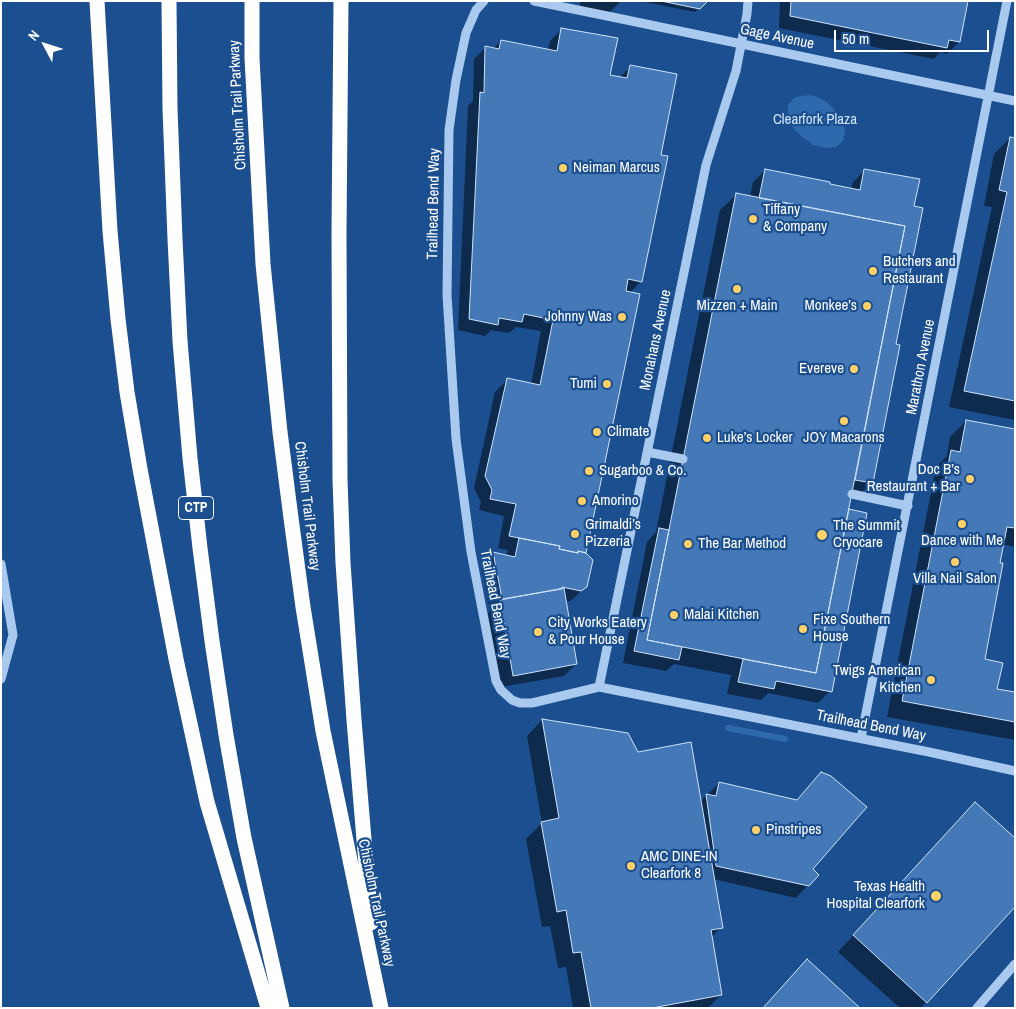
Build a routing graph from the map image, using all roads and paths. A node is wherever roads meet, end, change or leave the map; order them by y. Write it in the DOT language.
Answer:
graph roads {
  1 [pos="97,1"];
  2 [pos="169,1"];
  3 [pos="252,1"];
  4 [pos="341,1"];
  5 [pos="484,1"];
  6 [pos="534,1"];
  7 [pos="748,1"];
  8 [pos="1007,1"];
  9 [pos="742,44"];
  10 [pos="988,96"];
  11 [pos="1015,101"];
  12 [pos="647,452"];
  13 [pos="683,459"];
  14 [pos="852,494"];
  15 [pos="908,506"];
  16 [pos="1,564"];
  17 [pos="1,679"];
  18 [pos="599,687"];
  19 [pos="861,738"];
  20 [pos="1015,771"];
  21 [pos="1015,964"];
  22 [pos="376,989"];
  23 [pos="268,1008"];
  24 [pos="282,1008"];
  25 [pos="381,1008"];
  26 [pos="977,1008"];
  1 -- 23 [label="highway"];
  2 -- 24 [label="highway, CTP"];
  3 -- 22 [label="highway, Chisholm Trail Parkway"];
  4 -- 22 [label="highway"];
  5 -- 18 [label="street, Trailhead Bend Way"];
  6 -- 9 [label="street, Gage Avenue"];
  7 -- 9 [label="street, Monahans Avenue"];
  8 -- 10 [label="street, Marathon Avenue"];
  9 -- 10 [label="street, Gage Avenue"];
  9 -- 12 [label="street, Monahans Avenue"];
  10 -- 11 [label="street, Gage Avenue"];
  10 -- 15 [label="street, Marathon Avenue"];
  12 -- 13 [label="street"];
  12 -- 18 [label="street, Monahans Avenue"];
  14 -- 15 [label="street"];
  15 -- 19 [label="street, Marathon Avenue"];
  16 -- 17 [label="street"];
  18 -- 19 [label="street, Trailhead Bend Way"];
  19 -- 20 [label="street, Trailhead Bend Way"];
  21 -- 26 [label="street"];
  22 -- 25 [label="highway, Chisholm Trail Parkway"];
}
